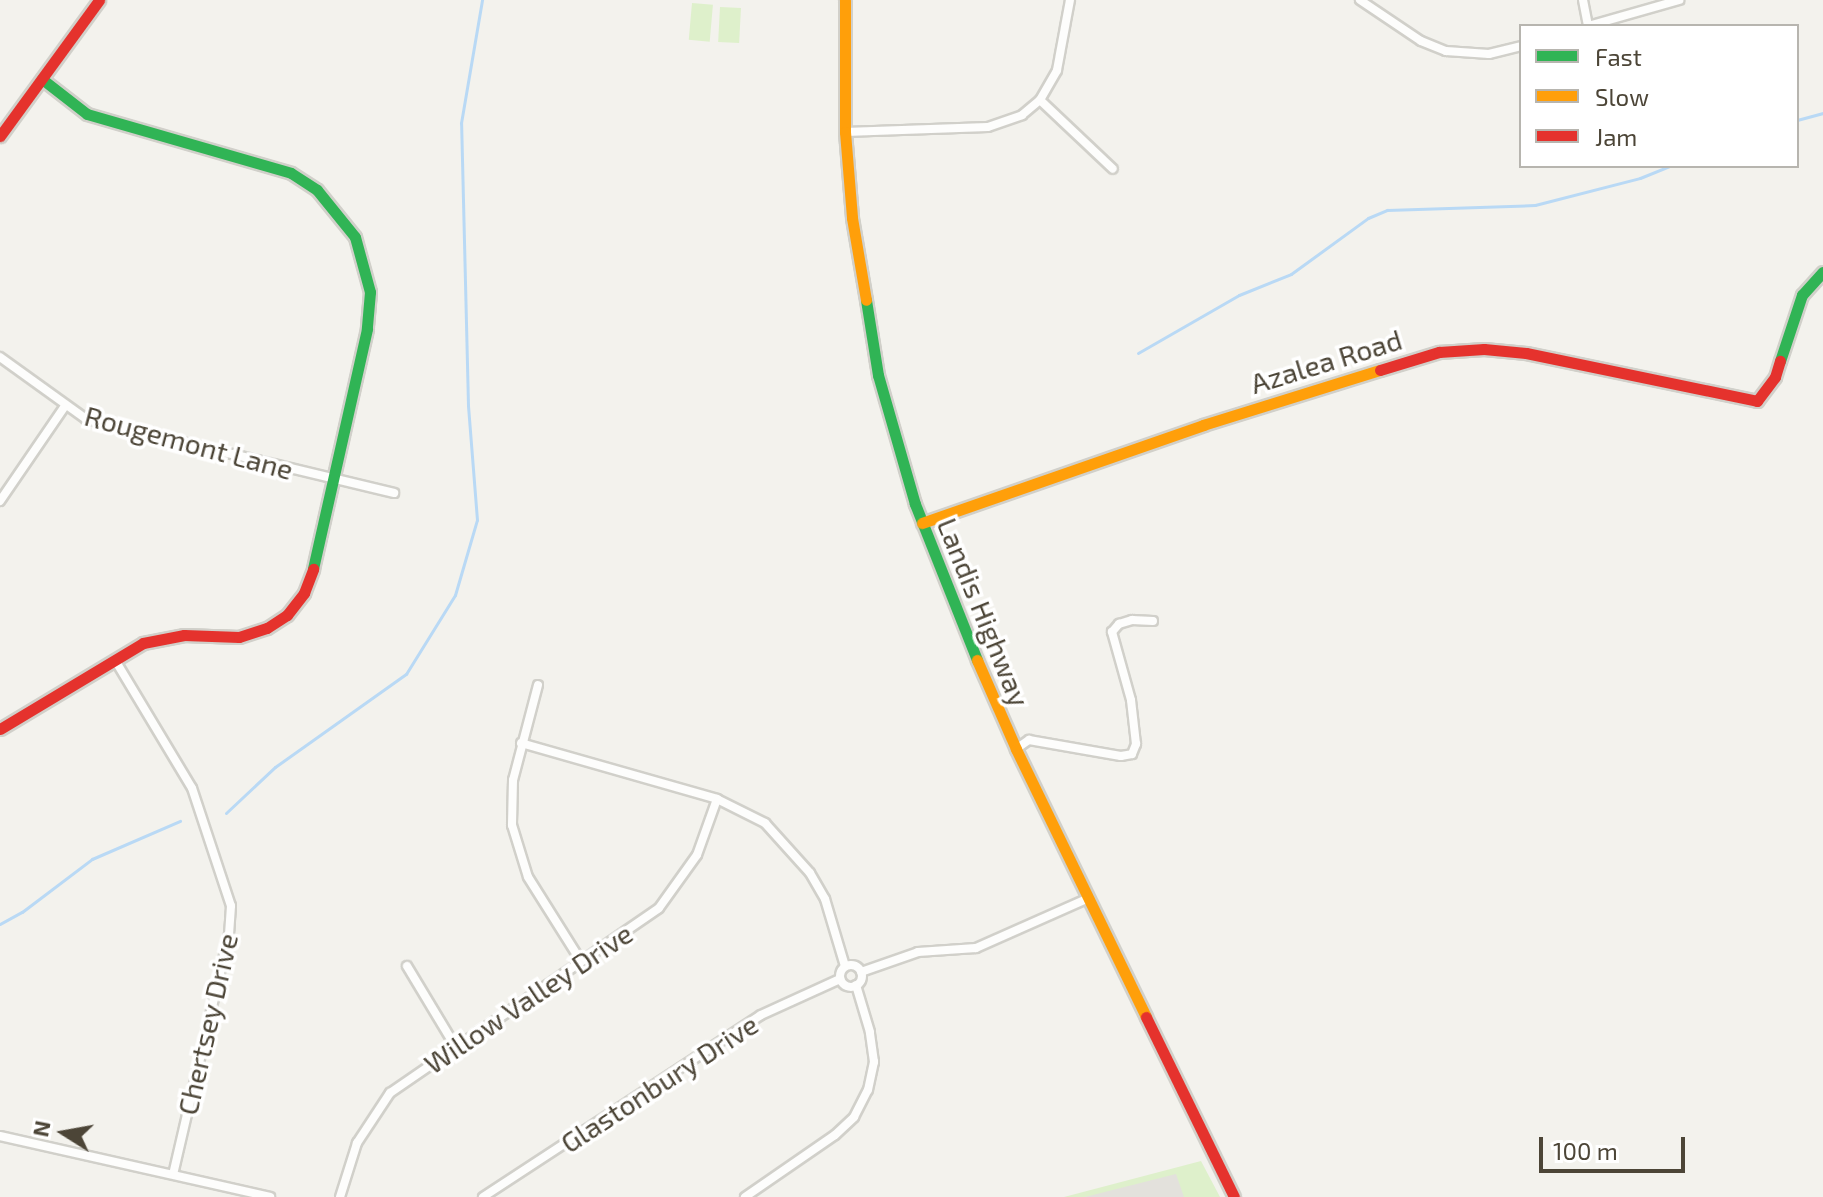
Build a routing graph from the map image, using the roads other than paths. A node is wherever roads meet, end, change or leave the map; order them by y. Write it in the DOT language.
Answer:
graph roads {
  1 [pos="99,0"];
  2 [pos="845,0"];
  3 [pos="1070,0"];
  4 [pos="1360,0"];
  5 [pos="1583,0"];
  6 [pos="1679,0"];
  7 [pos="1588,24"];
  8 [pos="1595,24"];
  9 [pos="1519,46"];
  10 [pos="42,79"];
  11 [pos="1040,100"];
  12 [pos="845,132"];
  13 [pos="0,136"];
  14 [pos="1113,169"];
  15 [pos="1823,272"];
  16 [pos="0,357"];
  17 [pos="65,406"];
  18 [pos="332,479"];
  19 [pos="394,493"];
  20 [pos="0,501"];
  21 [pos="922,523"];
  22 [pos="1153,621"];
  23 [pos="115,660"];
  24 [pos="538,685"];
  25 [pos="0,729"];
  26 [pos="521,743"];
  27 [pos="1016,749"];
  28 [pos="717,799"];
  29 [pos="1089,898"];
  30 [pos="581,961"];
  31 [pos="407,966"];
  32 [pos="845,966"];
  33 [pos="861,972"];
  34 [pos="840,979"];
  35 [pos="856,985"];
  36 [pos="455,1046"];
  37 [pos="0,1136"];
  38 [pos="173,1174"];
  39 [pos="270,1197"];
  40 [pos="340,1197"];
  41 [pos="483,1197"];
  42 [pos="745,1197"];
  43 [pos="1234,1197"];
  1 -- 10 [label="street"];
  2 -- 12 [label="street, Landis Highway"];
  3 -- 11 [label="street"];
  4 -- 9 [label="street"];
  5 -- 7 [label="street"];
  6 -- 8 [label="street"];
  10 -- 13 [label="street"];
  10 -- 18 [label="street"];
  11 -- 12 [label="street"];
  11 -- 14 [label="street"];
  12 -- 21 [label="street, Landis Highway"];
  15 -- 21 [label="street, Azalea Road"];
  16 -- 17 [label="street, Rougemont Lane"];
  17 -- 18 [label="street, Rougemont Lane"];
  17 -- 20 [label="street"];
  18 -- 19 [label="street, Rougemont Lane"];
  18 -- 23 [label="street"];
  21 -- 27 [label="street, Landis Highway"];
  22 -- 27 [label="street"];
  23 -- 25 [label="street"];
  23 -- 38 [label="street, Chertsey Drive"];
  24 -- 26 [label="street"];
  26 -- 28 [label="street"];
  26 -- 30 [label="street"];
  27 -- 29 [label="street, Landis Highway"];
  28 -- 30 [label="street, Willow Valley Drive"];
  28 -- 32 [label="street"];
  29 -- 33 [label="street"];
  29 -- 43 [label="street, Landis Highway"];
  30 -- 36 [label="street, Willow Valley Drive"];
  31 -- 36 [label="street"];
  32 -- 33 [label="street"];
  32 -- 34 [label="street"];
  33 -- 35 [label="street"];
  34 -- 35 [label="street"];
  34 -- 41 [label="street, Glastonbury Drive"];
  35 -- 42 [label="street"];
  36 -- 40 [label="street, Willow Valley Drive"];
  37 -- 38 [label="street"];
  38 -- 39 [label="street"];
}
